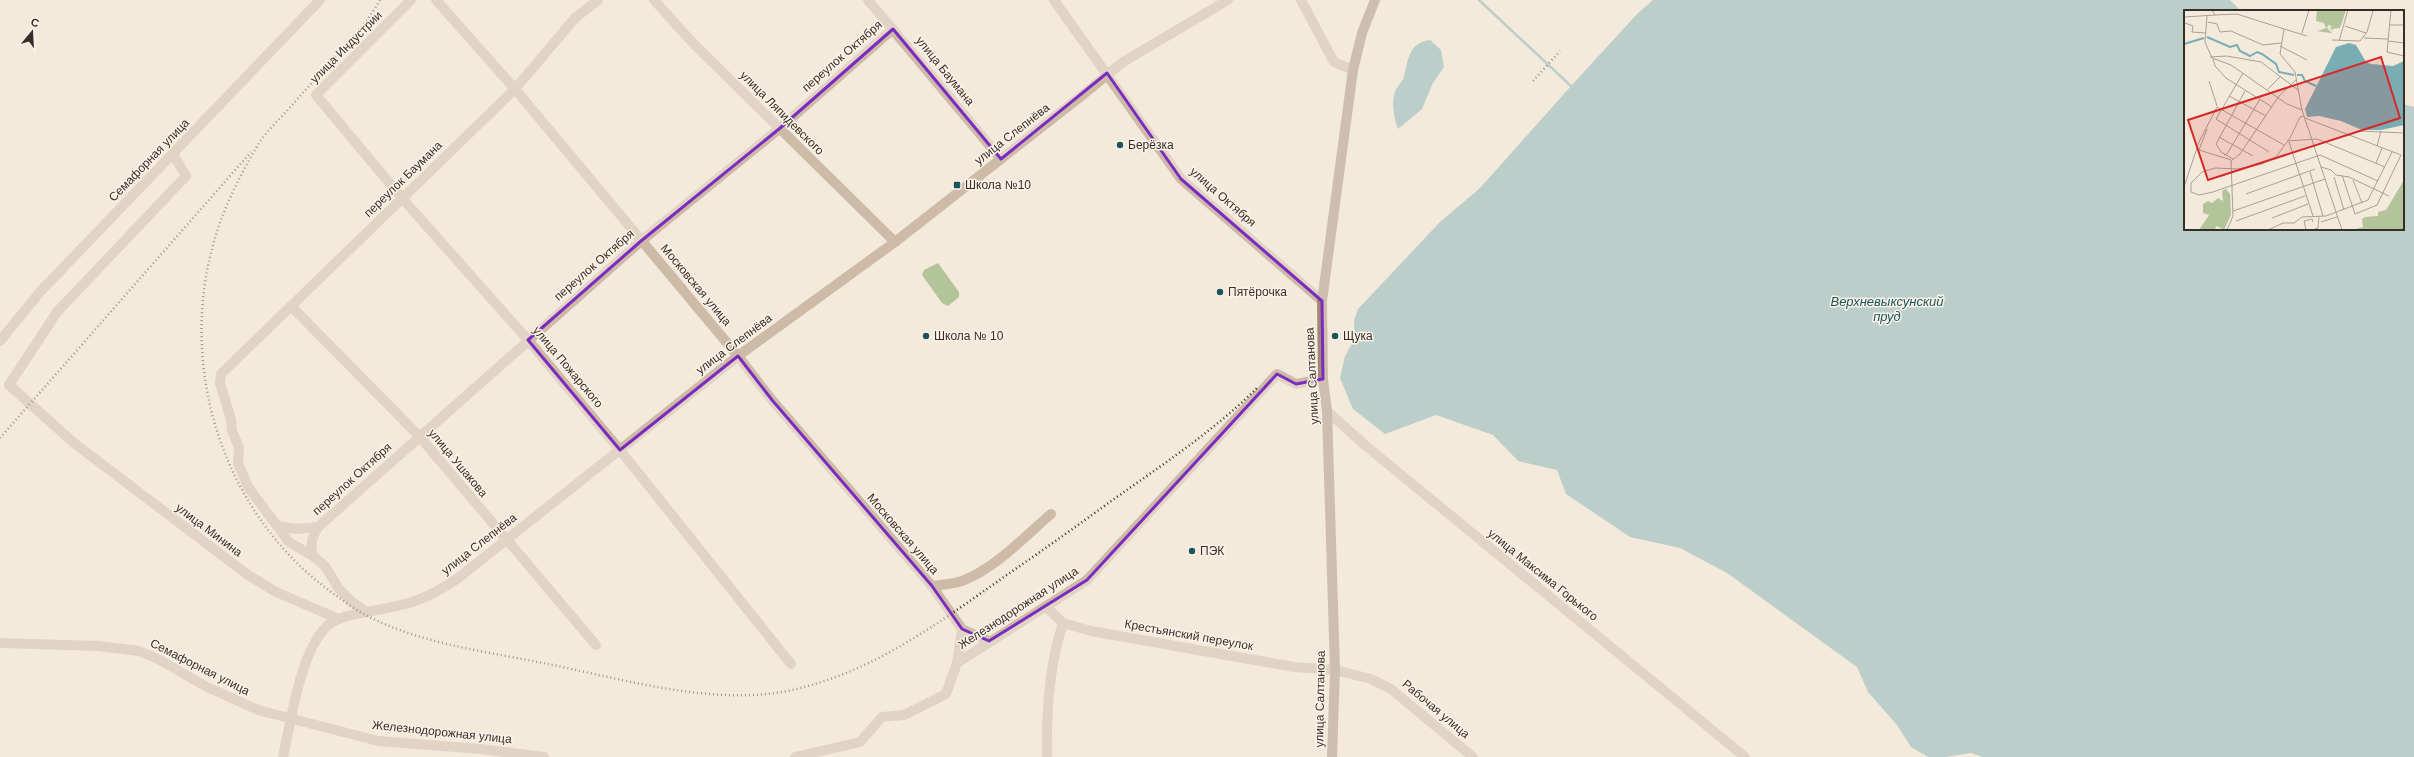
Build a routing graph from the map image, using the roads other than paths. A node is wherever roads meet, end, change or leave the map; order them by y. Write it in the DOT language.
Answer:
graph roads {
  1 [pos="320,0"];
  2 [pos="411,0"];
  3 [pos="436,0"];
  4 [pos="598,0"];
  5 [pos="654,0"];
  6 [pos="868,0"];
  7 [pos="1054,0"];
  8 [pos="1228,0"];
  9 [pos="1301,0"];
  10 [pos="1375,0"];
  11 [pos="893,29"];
  12 [pos="1353,70"];
  13 [pos="1107,73"];
  14 [pos="515,89"];
  15 [pos="316,95"];
  16 [pos="779,129"];
  17 [pos="173,154"];
  18 [pos="1000,159"];
  19 [pos="402,198"];
  20 [pos="641,241"];
  21 [pos="895,242"];
  22 [pos="1322,301"];
  23 [pos="291,306"];
  24 [pos="528,340"];
  25 [pos="0,341"];
  26 [pos="738,356"];
  27 [pos="1323,379"];
  28 [pos="1327,411"];
  29 [pos="419,436"];
  30 [pos="620,450"];
  31 [pos="1051,514"];
  32 [pos="277,526"];
  33 [pos="318,527"];
  34 [pos="507,540"];
  35 [pos="313,556"];
  36 [pos="932,586"];
  37 [pos="1046,607"];
  38 [pos="366,612"];
  39 [pos="339,619"];
  40 [pos="1063,623"];
  41 [pos="962,628"];
  42 [pos="989,641"];
  43 [pos="0,643"];
  44 [pos="596,646"];
  45 [pos="957,663"];
  46 [pos="791,664"];
  47 [pos="1335,670"];
  48 [pos="292,717"];
  49 [pos="283,757"];
  50 [pos="544,757"];
  51 [pos="795,757"];
  52 [pos="1047,757"];
  53 [pos="1332,757"];
  54 [pos="1473,757"];
  55 [pos="1745,757"];
  1 -- 17 [label="street, Семафорная улица"];
  2 -- 15 [label="street, улица Индустрии"];
  3 -- 14 [label="street, Московская улица"];
  4 -- 14 [label="street, переулок Баумана"];
  5 -- 16 [label="street, улица Ляпидевского"];
  6 -- 11 [label="street, улица Баумана"];
  7 -- 13 [label="street, улица Октября"];
  8 -- 13 [label="street, улица Слепнёва"];
  9 -- 12 [label="street"];
  10 -- 12 [label="main road, улица Салтанова"];
  11 -- 16 [label="street, переулок Октября"];
  11 -- 18 [label="street, улица Баумана"];
  12 -- 22 [label="main road, улица Салтанова"];
  13 -- 18 [label="street, улица Слепнёва"];
  13 -- 22 [label="street, улица Октября"];
  14 -- 19 [label="street, переулок Баумана"];
  14 -- 20 [label="street, Московская улица"];
  15 -- 19 [label="street, улица Пожарского"];
  16 -- 20 [label="street, переулок Октября"];
  16 -- 21 [label="street, улица Ляпидевского"];
  17 -- 25 [label="street, Семафорная улица"];
  17 -- 39 [label="street, улица Минина"];
  18 -- 21 [label="street, улица Слепнёва"];
  19 -- 23 [label="street, переулок Баумана"];
  19 -- 24 [label="street, улица Пожарского"];
  20 -- 24 [label="street, переулок Октября"];
  20 -- 26 [label="street, Московская улица"];
  21 -- 26 [label="street, улица Слепнёва"];
  22 -- 27 [label="main road, улица Салтанова"];
  23 -- 29 [label="street, улица Ушакова"];
  23 -- 32 [label="street, переулок Баумана"];
  24 -- 29 [label="street, переулок Октября"];
  24 -- 30 [label="street, улица Пожарского"];
  26 -- 30 [label="street, улица Слепнёва"];
  26 -- 36 [label="street, Московская улица"];
  27 -- 28 [label="main road, улица Салтанова"];
  27 -- 37 [label="street, Железнодорожная улица"];
  28 -- 47 [label="main road, улица Салтанова"];
  28 -- 55 [label="street, улица Максима Горького"];
  29 -- 33 [label="street, переулок Октября"];
  29 -- 34 [label="street, улица Ушакова"];
  30 -- 34 [label="street, улица Слепнёва"];
  30 -- 46 [label="street, улица Пожарского"];
  31 -- 36 [label="street"];
  32 -- 33 [label="street, переулок Октября"];
  32 -- 35 [label="street"];
  33 -- 35 [label="street, переулок Октября"];
  34 -- 38 [label="street, улица Слепнёва"];
  34 -- 44 [label="street, улица Ушакова"];
  35 -- 38 [label="street"];
  36 -- 41 [label="street, Московская улица"];
  37 -- 40 [label="street, Крестьянский переулок"];
  37 -- 42 [label="street, Железнодорожная улица"];
  38 -- 39 [label="street, улица Слепнёва"];
  39 -- 48 [label="street, улица Слепнёва"];
  40 -- 47 [label="street, Крестьянский переулок"];
  40 -- 52 [label="street"];
  41 -- 42 [label="street"];
  41 -- 45 [label="street"];
  42 -- 45 [label="street, Железнодорожная улица"];
  43 -- 48 [label="street, Семафорная улица"];
  45 -- 51 [label="street, Железнодорожная улица"];
  47 -- 53 [label="main road, улица Салтанова"];
  47 -- 54 [label="street, Рабочая улица"];
  48 -- 49 [label="street, улица Слепнёва"];
  48 -- 50 [label="street, Железнодорожная улица"];
}
